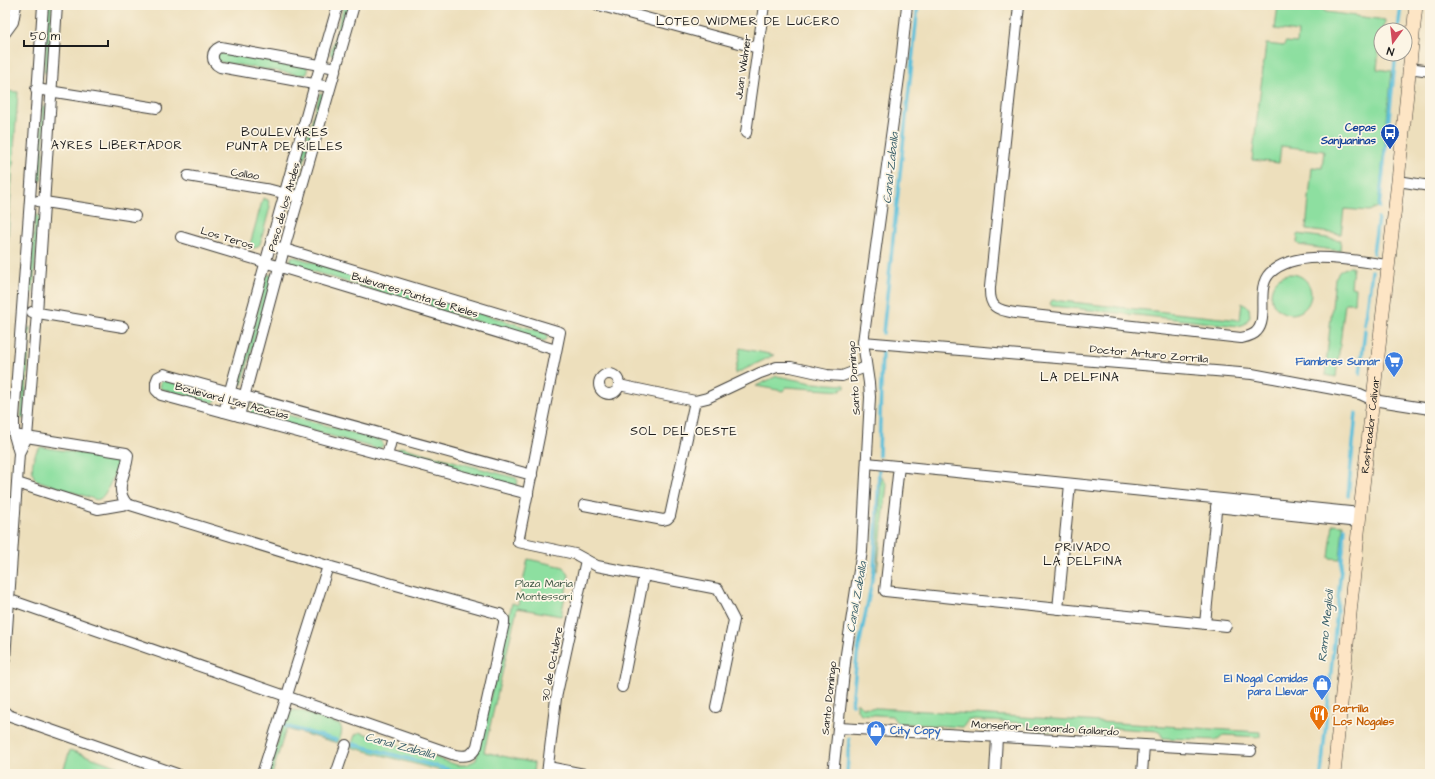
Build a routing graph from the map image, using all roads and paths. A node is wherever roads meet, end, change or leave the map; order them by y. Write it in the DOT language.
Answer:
graph roads {
  1 [pos="16,5"];
  2 [pos="43,5"];
  3 [pos="58,5"];
  4 [pos="338,5"];
  5 [pos="354,5"];
  6 [pos="602,5"];
  7 [pos="764,5"];
  8 [pos="907,5"];
  9 [pos="1019,5"];
  10 [pos="1416,5"];
  11 [pos="5,33"];
  12 [pos="758,48"];
  13 [pos="320,66"];
  14 [pos="336,68"];
  15 [pos="1409,68"];
  16 [pos="1430,71"];
  17 [pos="315,84"];
  18 [pos="330,87"];
  19 [pos="36,89"];
  20 [pos="51,92"];
  21 [pos="157,108"];
  22 [pos="746,132"];
  23 [pos="188,176"];
  24 [pos="1398,181"];
  25 [pos="1430,186"];
  26 [pos="285,194"];
  27 [pos="299,197"];
  28 [pos="30,199"];
  29 [pos="44,202"];
  30 [pos="135,216"];
  31 [pos="181,236"];
  32 [pos="271,245"];
  33 [pos="284,249"];
  34 [pos="266,263"];
  35 [pos="1388,265"];
  36 [pos="279,266"];
  37 [pos="427,292"];
  38 [pos="423,310"];
  39 [pos="22,311"];
  40 [pos="37,313"];
  41 [pos="123,327"];
  42 [pos="863,342"];
  43 [pos="556,350"];
  44 [pos="866,367"];
  45 [pos="619,385"];
  46 [pos="230,392"];
  47 [pos="244,396"];
  48 [pos="1372,400"];
  49 [pos="695,401"];
  50 [pos="1430,409"];
  51 [pos="224,412"];
  52 [pos="239,416"];
  53 [pos="14,435"];
  54 [pos="27,437"];
  55 [pos="392,437"];
  56 [pos="19,452"];
  57 [pos="387,456"];
  58 [pos="867,463"];
  59 [pos="899,466"];
  60 [pos="532,475"];
  61 [pos="17,483"];
  62 [pos="1070,484"];
  63 [pos="528,494"];
  64 [pos="1217,503"];
  65 [pos="127,504"];
  66 [pos="584,505"];
  67 [pos="1360,518"];
  68 [pos="586,560"];
  69 [pos="328,566"];
  70 [pos="644,575"];
  71 [pos="10,600"];
  72 [pos="1058,609"];
  73 [pos="1205,624"];
  74 [pos="1226,626"];
  75 [pos="5,659"];
  76 [pos="622,687"];
  77 [pos="287,696"];
  78 [pos="716,707"];
  79 [pos="5,712"];
  80 [pos="839,728"];
  81 [pos="997,737"];
  82 [pos="346,745"];
  83 [pos="1144,745"];
  84 [pos="1251,751"];
  85 [pos="548,770"];
  86 [pos="176,774"];
  87 [pos="262,774"];
  88 [pos="336,774"];
  89 [pos="584,774"];
  90 [pos="833,774"];
  91 [pos="995,774"];
  92 [pos="1142,774"];
  93 [pos="1334,774"];
  1 -- 11 [label="street"];
  2 -- 19 [label="street"];
  3 -- 20 [label="street"];
  4 -- 13 [label="street, Paso de los Andes"];
  5 -- 14 [label="street, Paso de los Andes"];
  6 -- 12 [label="street"];
  7 -- 12 [label="street, Juan Widmer"];
  8 -- 42 [label="street, Santo Domingo"];
  9 -- 35 [label="street"];
  10 -- 15 [label="main road, Rastreador Calivar"];
  12 -- 22 [label="street, Juan Widmer"];
  13 -- 14 [label="street"];
  13 -- 17 [label="street, Paso de los Andes"];
  13 -- 17 [label="street"];
  14 -- 18 [label="street, Paso de los Andes"];
  15 -- 16 [label="street"];
  15 -- 24 [label="main road, Rastreador Calivar"];
  17 -- 18 [label="street"];
  17 -- 26 [label="street, Paso de los Andes"];
  18 -- 27 [label="street, Paso de los Andes"];
  19 -- 20 [label="street"];
  19 -- 28 [label="street"];
  20 -- 21 [label="street"];
  20 -- 29 [label="street"];
  23 -- 26 [label="street, Callao"];
  24 -- 25 [label="street"];
  24 -- 35 [label="main road, Rastreador Calivar"];
  26 -- 27 [label="street, Callao"];
  26 -- 32 [label="street, Paso de los Andes"];
  27 -- 33 [label="street, Paso de los Andes"];
  28 -- 29 [label="street"];
  28 -- 39 [label="street"];
  29 -- 30 [label="street"];
  29 -- 40 [label="street"];
  31 -- 34 [label="street, Los Teros"];
  32 -- 33 [label="street, Bulevares Punta de Rieles"];
  32 -- 34 [label="street, Paso de los Andes"];
  33 -- 36 [label="street, Paso de los Andes"];
  33 -- 37 [label="street, Bulevares Punta de Rieles"];
  34 -- 36 [label="street, Bulevares Punta de Rieles"];
  34 -- 46 [label="street, Paso de los Andes"];
  35 -- 48 [label="main road, Rastreador Calivar"];
  36 -- 38 [label="street, Bulevares Punta de Rieles"];
  36 -- 47 [label="street, Paso de los Andes"];
  37 -- 38 [label="street"];
  37 -- 43 [label="street, Bulevares Punta de Rieles"];
  38 -- 43 [label="street, Bulevares Punta de Rieles"];
  39 -- 40 [label="street"];
  39 -- 53 [label="street"];
  40 -- 41 [label="street"];
  40 -- 54 [label="street"];
  42 -- 44 [label="street, Santo Domingo"];
  42 -- 48 [label="street, Doctor Arturo Zorrilla"];
  43 -- 60 [label="street"];
  44 -- 49 [label="street"];
  44 -- 58 [label="street, Santo Domingo"];
  45 -- 49 [label="street"];
  46 -- 47 [label="street, Boulevard Las Acacias"];
  46 -- 51 [label="street, Paso de los Andes"];
  46 -- 51 [label="street, Boulevard Las Acacias"];
  47 -- 52 [label="street, Paso de los Andes"];
  47 -- 55 [label="street, Boulevard Las Acacias"];
  48 -- 50 [label="street, Doctor Arturo Zorrilla"];
  48 -- 67 [label="main road, Rastreador Calivar"];
  49 -- 66 [label="street"];
  51 -- 52 [label="street, Boulevard Las Acacias"];
  52 -- 57 [label="street, Boulevard Las Acacias"];
  53 -- 54 [label="street"];
  53 -- 56 [label="street"];
  54 -- 56 [label="street"];
  54 -- 65 [label="street"];
  55 -- 57 [label="street"];
  55 -- 60 [label="street, Boulevard Las Acacias"];
  56 -- 61 [label="street"];
  57 -- 63 [label="street, Boulevard Las Acacias"];
  58 -- 59 [label="street"];
  58 -- 80 [label="street, Santo Domingo"];
  59 -- 62 [label="street"];
  59 -- 72 [label="street"];
  60 -- 63 [label="street"];
  61 -- 65 [label="street"];
  61 -- 71 [label="street"];
  62 -- 64 [label="street"];
  62 -- 72 [label="street"];
  63 -- 68 [label="street"];
  64 -- 67 [label="street"];
  64 -- 73 [label="street"];
  65 -- 69 [label="street"];
  67 -- 93 [label="main road, Rastreador Calivar"];
  68 -- 70 [label="street"];
  68 -- 85 [label="street, 30 de Octubre"];
  69 -- 77 [label="street"];
  69 -- 77 [label="street"];
  70 -- 76 [label="street"];
  70 -- 78 [label="street"];
  71 -- 75 [label="street"];
  71 -- 77 [label="street"];
  72 -- 73 [label="street"];
  73 -- 74 [label="street"];
  77 -- 87 [label="street"];
  79 -- 86 [label="street"];
  80 -- 81 [label="street, Monseñor Leonardo Gallardo"];
  80 -- 90 [label="street, Santo Domingo"];
  81 -- 83 [label="street, Monseñor Leonardo Gallardo"];
  81 -- 91 [label="street"];
  82 -- 88 [label="street"];
  83 -- 84 [label="street, Monseñor Leonardo Gallardo"];
  83 -- 92 [label="street"];
  85 -- 89 [label="street"];
}
